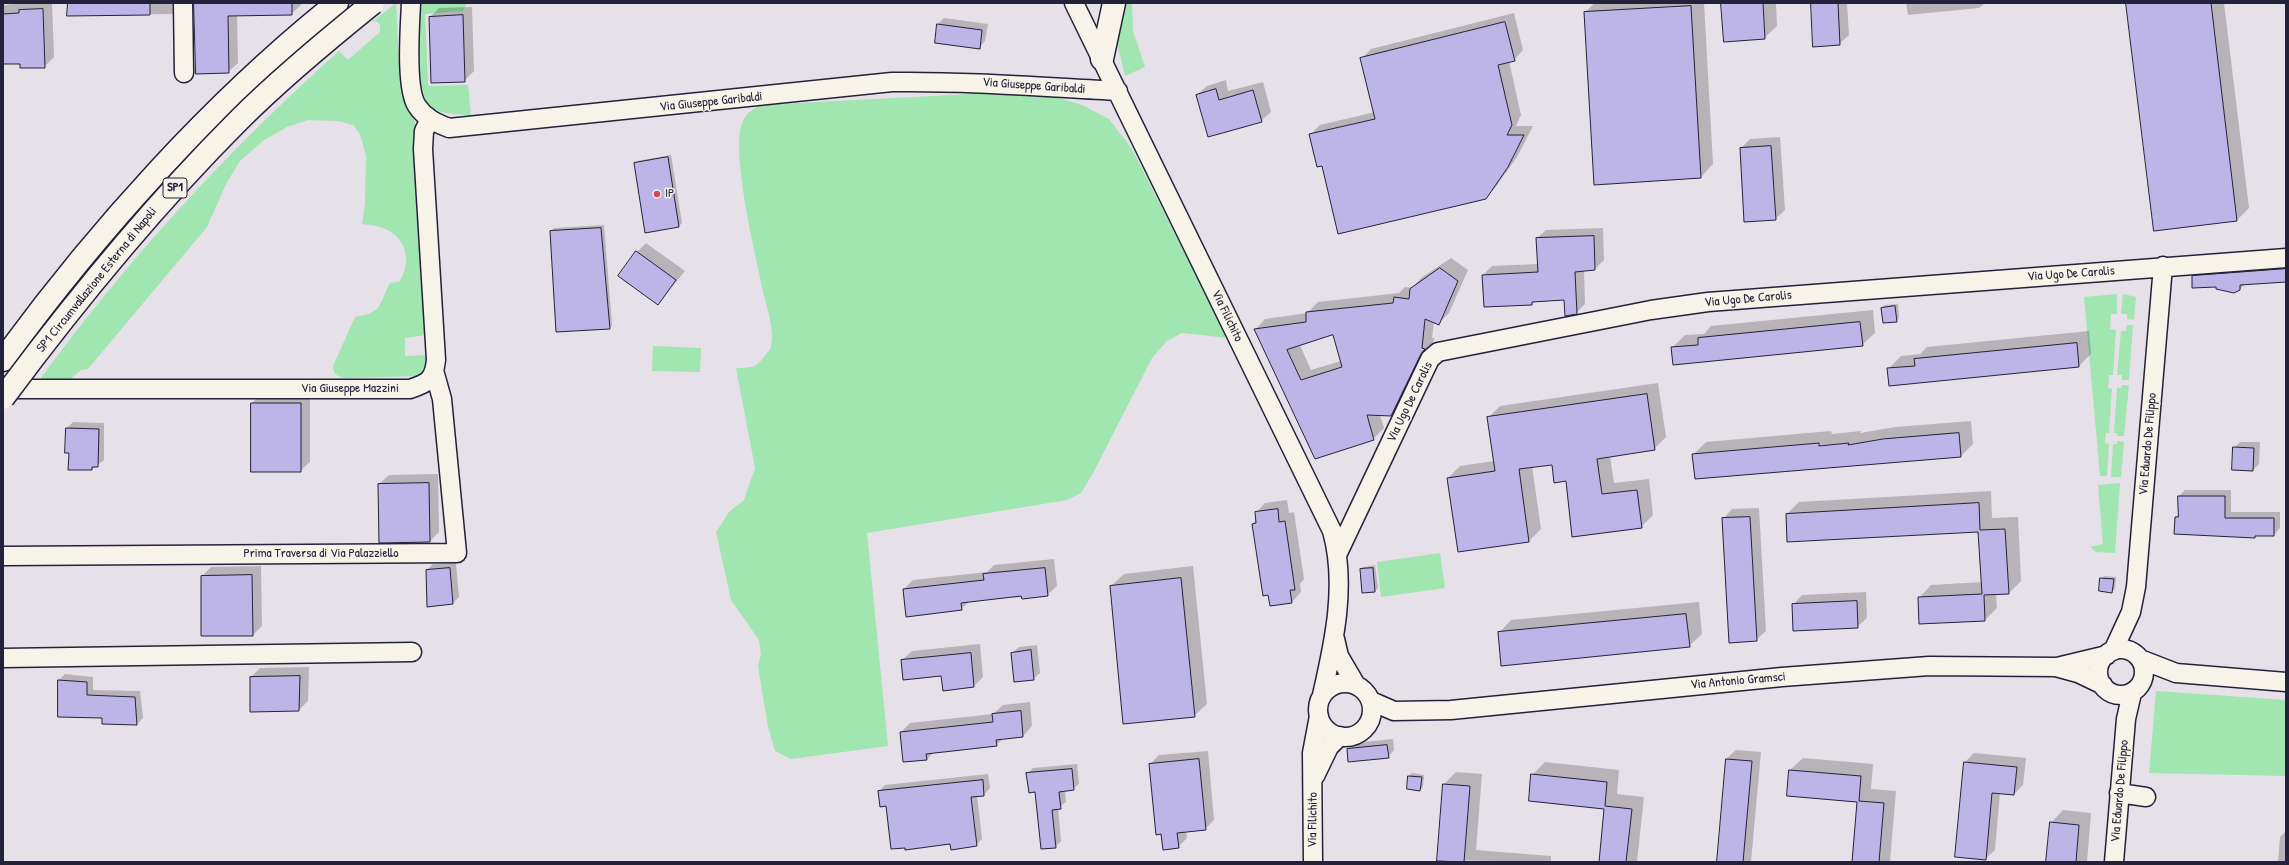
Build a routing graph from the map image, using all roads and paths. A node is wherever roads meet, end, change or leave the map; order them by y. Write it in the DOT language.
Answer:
graph roads {
  1 [pos="183,3"];
  2 [pos="337,3"];
  3 [pos="373,3"];
  4 [pos="411,3"];
  5 [pos="1074,3"];
  6 [pos="1114,3"];
  7 [pos="1102,59"];
  8 [pos="184,73"];
  9 [pos="1118,91"];
  10 [pos="430,119"];
  11 [pos="2286,258"];
  12 [pos="2163,266"];
  13 [pos="3,360"];
  14 [pos="435,374"];
  15 [pos="3,389"];
  16 [pos="3,398"];
  17 [pos="1338,553"];
  18 [pos="3,556"];
  19 [pos="2128,620"];
  20 [pos="1334,638"];
  21 [pos="412,652"];
  22 [pos="2110,653"];
  23 [pos="2137,656"];
  24 [pos="3,658"];
  25 [pos="2056,668"];
  26 [pos="2176,673"];
  27 [pos="2286,682"];
  28 [pos="1356,685"];
  29 [pos="2122,689"];
  30 [pos="1322,695"];
  31 [pos="1371,701"];
  32 [pos="1420,712"];
  33 [pos="1319,716"];
  34 [pos="1363,730"];
  35 [pos="1340,736"];
  36 [pos="1314,779"];
  37 [pos="2120,793"];
  38 [pos="2146,797"];
  39 [pos="1314,862"];
  40 [pos="2114,862"];
  1 -- 8 [label="street"];
  2 -- 13 [label="highway, SP1 Circumvallazione Esterna di Napoli / SP1"];
  3 -- 16 [label="highway, SP1 Circumvallazione Esterna di Napoli / SP1, bridge"];
  4 -- 10 [label="street, Via Giuseppe Garibaldi"];
  5 -- 7 [label="street, Via Filichito"];
  6 -- 7 [label="highway"];
  7 -- 9 [label="street, Via Filichito"];
  9 -- 10 [label="street, Via Giuseppe Garibaldi"];
  9 -- 17 [label="street, Via Filichito"];
  10 -- 14 [label="street"];
  11 -- 12 [label="street, Via Ugo De Carolis"];
  12 -- 17 [label="street, Via Ugo De Carolis"];
  12 -- 19 [label="street, Via Eduardo De Filippo"];
  14 -- 15 [label="street, Via Giuseppe Mazzini"];
  14 -- 18 [label="street, Prima Traversa di Via Palazziello"];
  17 -- 20 [label="street, Via Filichito"];
  19 -- 22 [label="street, Via Eduardo De Filippo"];
  19 -- 23 [label="street, Via Eduardo De Filippo"];
  20 -- 28 [label="street, Via Filichito"];
  20 -- 30 [label="street, Via Filichito"];
  21 -- 24 [label="street"];
  22 -- 23 [label="street"];
  22 -- 25 [label="street, Via Antonio Gramsci"];
  22 -- 29 [label="street"];
  23 -- 26 [label="street"];
  23 -- 29 [label="street"];
  25 -- 29 [label="street, Via Antonio Gramsci"];
  25 -- 32 [label="street, Via Antonio Gramsci"];
  26 -- 27 [label="street"];
  26 -- 29 [label="street"];
  28 -- 30 [label="street"];
  28 -- 31 [label="street"];
  29 -- 37 [label="street, Via Eduardo De Filippo"];
  30 -- 33 [label="street"];
  31 -- 32 [label="street, Via Antonio Gramsci"];
  31 -- 34 [label="street"];
  32 -- 34 [label="street, Via Antonio Gramsci"];
  33 -- 35 [label="street"];
  33 -- 36 [label="street, Via Filichito"];
  34 -- 35 [label="street"];
  35 -- 36 [label="street, Via Filichito"];
  36 -- 39 [label="street, Via Filichito"];
  37 -- 38 [label="street"];
  37 -- 40 [label="street, Via Eduardo De Filippo"];
}
